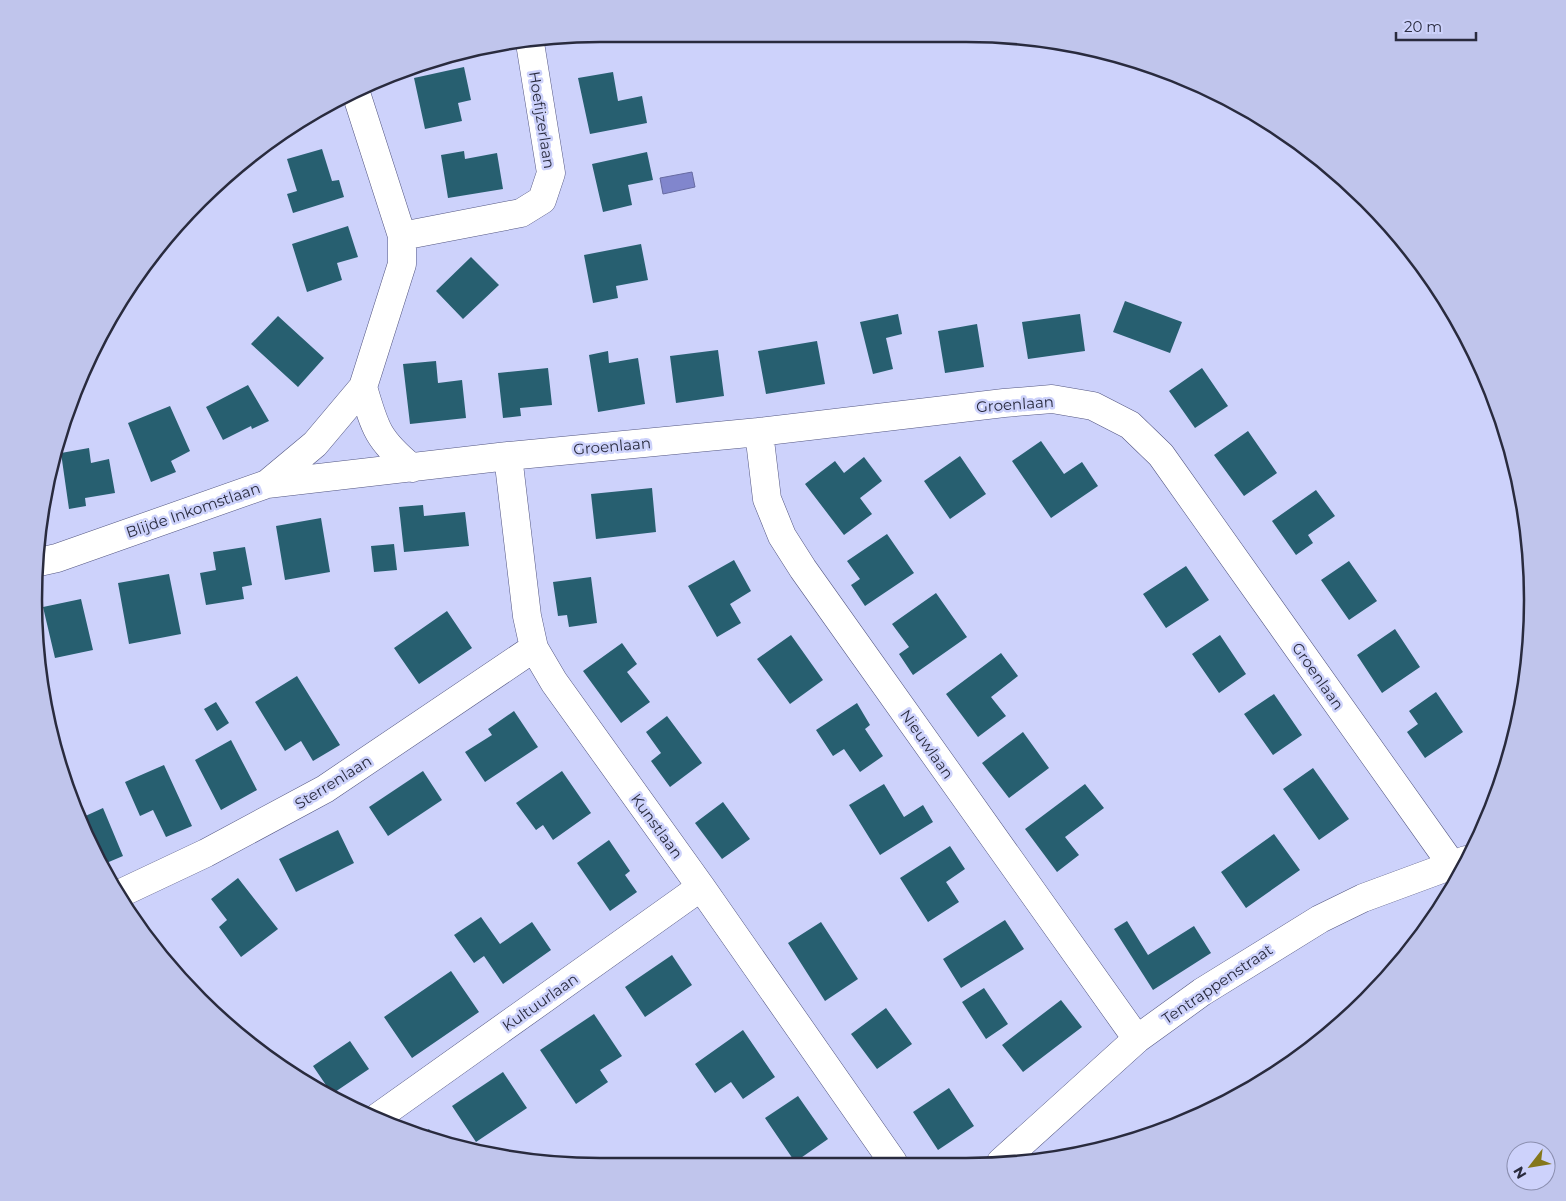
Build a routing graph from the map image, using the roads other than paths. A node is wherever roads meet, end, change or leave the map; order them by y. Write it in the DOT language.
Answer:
graph roads {
  1 [pos="531,47"];
  2 [pos="358,98"];
  3 [pos="402,236"];
  4 [pos="363,388"];
  5 [pos="759,432"];
  6 [pos="508,456"];
  7 [pos="412,468"];
  8 [pos="267,484"];
  9 [pos="44,561"];
  10 [pos="534,648"];
  11 [pos="1458,862"];
  12 [pos="1457,864"];
  13 [pos="701,887"];
  14 [pos="125,891"];
  15 [pos="1137,1039"];
  16 [pos="382,1114"];
  17 [pos="1007,1157"];
  18 [pos="890,1158"];
  1 -- 3 [label="street, Hoefijzerlaan"];
  2 -- 3 [label="street, Blijde Inkomstlaan"];
  3 -- 4 [label="street, Blijde Inkomstlaan"];
  4 -- 7 [label="street"];
  4 -- 8 [label="street, Blijde Inkomstlaan"];
  5 -- 6 [label="street, Groenlaan"];
  5 -- 11 [label="street, Groenlaan"];
  5 -- 15 [label="street, Nieuwlaan"];
  6 -- 7 [label="street, Groenlaan"];
  6 -- 10 [label="street, Kunstlaan"];
  7 -- 8 [label="street, Groenlaan"];
  8 -- 9 [label="street, Blijde Inkomstlaan"];
  10 -- 13 [label="street, Kunstlaan"];
  10 -- 14 [label="street, Sterrenlaan"];
  12 -- 15 [label="street, Tentrappenstraat"];
  13 -- 16 [label="street, Kultuurlaan"];
  13 -- 18 [label="street, Kunstlaan"];
  15 -- 17 [label="street, Tentrappenstraat"];
}
